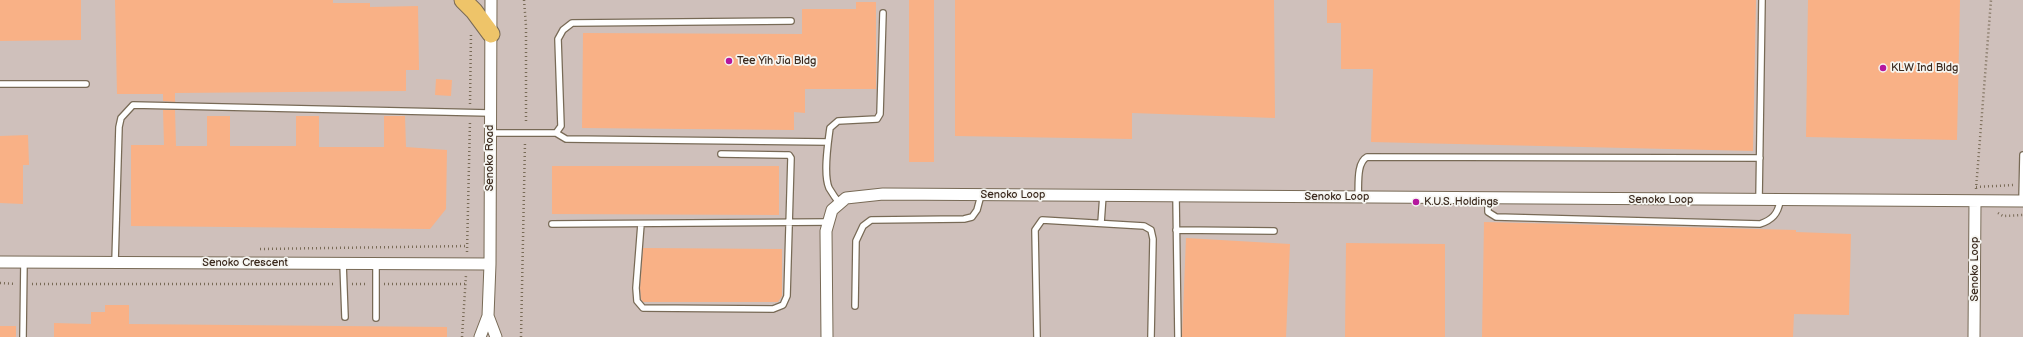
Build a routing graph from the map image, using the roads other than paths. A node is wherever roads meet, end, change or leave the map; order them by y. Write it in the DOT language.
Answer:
graph roads {
  1 [pos="463,0"];
  2 [pos="491,0"];
  3 [pos="1762,0"];
  4 [pos="883,13"];
  5 [pos="791,20"];
  6 [pos="491,34"];
  7 [pos="0,84"];
  8 [pos="86,84"];
  9 [pos="490,113"];
  10 [pos="491,133"];
  11 [pos="556,133"];
  12 [pos="828,142"];
  13 [pos="721,154"];
  14 [pos="2023,155"];
  15 [pos="1760,158"];
  16 [pos="2022,185"];
  17 [pos="981,195"];
  18 [pos="1102,195"];
  19 [pos="1176,196"];
  20 [pos="1358,197"];
  21 [pos="1488,198"];
  22 [pos="1759,200"];
  23 [pos="1780,200"];
  24 [pos="2022,201"];
  25 [pos="1975,202"];
  26 [pos="840,204"];
  27 [pos="790,222"];
  28 [pos="829,222"];
  29 [pos="1101,223"];
  30 [pos="552,224"];
  31 [pos="641,224"];
  32 [pos="1176,230"];
  33 [pos="1274,231"];
  34 [pos="0,262"];
  35 [pos="24,262"];
  36 [pos="115,262"];
  37 [pos="342,263"];
  38 [pos="376,263"];
  39 [pos="490,264"];
  40 [pos="855,306"];
  41 [pos="488,316"];
  42 [pos="345,317"];
  43 [pos="376,318"];
  44 [pos="22,337"];
  45 [pos="480,337"];
  46 [pos="496,337"];
  47 [pos="826,337"];
  48 [pos="1037,337"];
  49 [pos="1151,337"];
  50 [pos="1178,337"];
  51 [pos="1974,337"];
  1 -- 6 [label="main road"];
  2 -- 6 [label="street, Senoko Road"];
  3 -- 15 [label="lane"];
  4 -- 12 [label="lane"];
  5 -- 11 [label="lane"];
  6 -- 9 [label="street, Senoko Road"];
  7 -- 8 [label="lane"];
  9 -- 10 [label="street, Senoko Road"];
  9 -- 36 [label="lane"];
  10 -- 11 [label="lane"];
  10 -- 39 [label="street, Senoko Road"];
  11 -- 12 [label="lane"];
  12 -- 26 [label="lane"];
  13 -- 27 [label="lane"];
  14 -- 16 [label="lane"];
  15 -- 20 [label="lane"];
  15 -- 22 [label="lane"];
  16 -- 24 [label="lane"];
  17 -- 18 [label="street, Senoko Loop"];
  17 -- 26 [label="street, Senoko Loop"];
  17 -- 40 [label="lane"];
  18 -- 19 [label="street, Senoko Loop"];
  18 -- 29 [label="lane"];
  19 -- 20 [label="street, Senoko Loop"];
  19 -- 32 [label="lane"];
  20 -- 21 [label="street, Senoko Loop"];
  21 -- 22 [label="street, Senoko Loop"];
  21 -- 23 [label="lane"];
  22 -- 23 [label="street, Senoko Loop"];
  23 -- 25 [label="street, Senoko Loop"];
  24 -- 25 [label="street, Senoko Loop"];
  25 -- 51 [label="street, Senoko Loop"];
  26 -- 28 [label="street"];
  27 -- 28 [label="lane"];
  27 -- 31 [label="lane"];
  27 -- 31 [label="lane"];
  28 -- 47 [label="street"];
  29 -- 48 [label="lane"];
  29 -- 49 [label="lane"];
  30 -- 31 [label="lane"];
  32 -- 33 [label="lane"];
  32 -- 50 [label="lane"];
  34 -- 35 [label="street, Senoko Crescent"];
  35 -- 36 [label="street, Senoko Crescent"];
  35 -- 44 [label="lane"];
  36 -- 37 [label="street, Senoko Crescent"];
  37 -- 38 [label="street, Senoko Crescent"];
  37 -- 42 [label="lane"];
  38 -- 39 [label="street, Senoko Crescent"];
  38 -- 43 [label="lane"];
  39 -- 41 [label="street, Senoko Road"];
  41 -- 45 [label="street, Senoko Road"];
  41 -- 46 [label="street, Senoko Road"];
}
